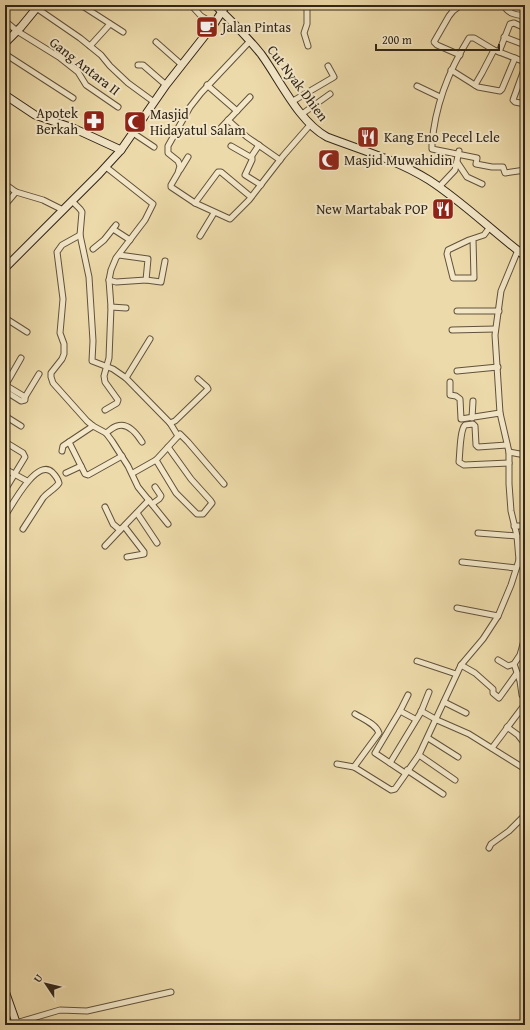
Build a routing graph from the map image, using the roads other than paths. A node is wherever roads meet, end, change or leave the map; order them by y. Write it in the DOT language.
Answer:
graph roads {
  1 [pos="81,5"];
  2 [pos="191,5"];
  3 [pos="215,5"];
  4 [pos="307,5"];
  5 [pos="461,5"];
  6 [pos="504,5"];
  7 [pos="36,6"];
  8 [pos="224,8"];
  9 [pos="525,16"];
  10 [pos="5,21"];
  11 [pos="110,24"];
  12 [pos="214,24"];
  13 [pos="525,28"];
  14 [pos="18,31"];
  15 [pos="122,32"];
  16 [pos="504,37"];
  17 [pos="250,41"];
  18 [pos="156,42"];
  19 [pos="5,43"];
  20 [pos="525,45"];
  21 [pos="90,46"];
  22 [pos="308,46"];
  23 [pos="496,51"];
  24 [pos="5,54"];
  25 [pos="460,55"];
  26 [pos="515,58"];
  27 [pos="525,62"];
  28 [pos="138,65"];
  29 [pos="182,65"];
  30 [pos="328,66"];
  31 [pos="525,66"];
  32 [pos="451,70"];
  33 [pos="166,84"];
  34 [pos="207,85"];
  35 [pos="474,85"];
  36 [pos="417,86"];
  37 [pos="330,94"];
  38 [pos="5,95"];
  39 [pos="250,97"];
  40 [pos="440,97"];
  41 [pos="74,98"];
  42 [pos="293,101"];
  43 [pos="154,102"];
  44 [pos="525,104"];
  45 [pos="118,106"];
  46 [pos="237,111"];
  47 [pos="302,114"];
  48 [pos="228,120"];
  49 [pos="310,125"];
  50 [pos="217,132"];
  51 [pos="133,133"];
  52 [pos="259,145"];
  53 [pos="231,146"];
  54 [pos="154,147"];
  55 [pos="121,150"];
  56 [pos="458,152"];
  57 [pos="251,157"];
  58 [pos="188,158"];
  59 [pos="280,160"];
  60 [pos="457,162"];
  61 [pos="106,166"];
  62 [pos="525,170"];
  63 [pos="179,171"];
  64 [pos="5,184"];
  65 [pos="482,184"];
  66 [pos="261,185"];
  67 [pos="439,187"];
  68 [pos="16,192"];
  69 [pos="251,197"];
  70 [pos="72,201"];
  71 [pos="195,203"];
  72 [pos="5,205"];
  73 [pos="63,210"];
  74 [pos="214,213"];
  75 [pos="490,228"];
  76 [pos="80,235"];
  77 [pos="200,236"];
  78 [pos="473,239"];
  79 [pos="130,240"];
  80 [pos="93,249"];
  81 [pos="522,252"];
  82 [pos="118,255"];
  83 [pos="165,261"];
  84 [pos="5,268"];
  85 [pos="109,280"];
  86 [pos="146,280"];
  87 [pos="111,307"];
  88 [pos="126,308"];
  89 [pos="499,310"];
  90 [pos="457,311"];
  91 [pos="5,318"];
  92 [pos="495,329"];
  93 [pos="452,330"];
  94 [pos="26,332"];
  95 [pos="150,339"];
  96 [pos="21,358"];
  97 [pos="108,366"];
  98 [pos="498,367"];
  99 [pos="458,370"];
  100 [pos="39,374"];
  101 [pos="126,378"];
  102 [pos="198,378"];
  103 [pos="450,382"];
  104 [pos="5,386"];
  105 [pos="5,391"];
  106 [pos="25,397"];
  107 [pos="473,400"];
  108 [pos="105,410"];
  109 [pos="500,413"];
  110 [pos="5,416"];
  111 [pos="472,418"];
  112 [pos="170,423"];
  113 [pos="21,426"];
  114 [pos="93,426"];
  115 [pos="106,433"];
  116 [pos="178,436"];
  117 [pos="5,442"];
  118 [pos="69,442"];
  119 [pos="142,442"];
  120 [pos="507,445"];
  121 [pos="168,447"];
  122 [pos="62,451"];
  123 [pos="509,452"];
  124 [pos="525,455"];
  125 [pos="122,456"];
  126 [pos="156,460"];
  127 [pos="509,463"];
  128 [pos="81,466"];
  129 [pos="5,469"];
  130 [pos="66,473"];
  131 [pos="132,473"];
  132 [pos="15,474"];
  133 [pos="27,481"];
  134 [pos="224,484"];
  135 [pos="155,486"];
  136 [pos="5,490"];
  137 [pos="150,502"];
  138 [pos="105,507"];
  139 [pos="137,513"];
  140 [pos="5,516"];
  141 [pos="168,524"];
  142 [pos="124,526"];
  143 [pos="514,526"];
  144 [pos="525,526"];
  145 [pos="23,529"];
  146 [pos="120,530"];
  147 [pos="478,533"];
  148 [pos="517,536"];
  149 [pos="158,543"];
  150 [pos="105,546"];
  151 [pos="127,557"];
  152 [pos="519,560"];
  153 [pos="462,562"];
  154 [pos="524,566"];
  155 [pos="516,568"];
  156 [pos="525,572"];
  157 [pos="457,608"];
  158 [pos="498,616"];
  159 [pos="525,637"];
  160 [pos="498,660"];
  161 [pos="417,661"];
  162 [pos="514,664"];
  163 [pos="461,665"];
  164 [pos="517,673"];
  165 [pos="456,674"];
  166 [pos="429,692"];
  167 [pos="408,695"];
  168 [pos="525,700"];
  169 [pos="444,702"];
  170 [pos="525,704"];
  171 [pos="400,711"];
  172 [pos="421,711"];
  173 [pos="466,713"];
  174 [pos="355,714"];
  175 [pos="415,719"];
  176 [pos="436,720"];
  177 [pos="507,727"];
  178 [pos="428,738"];
  179 [pos="525,744"];
  180 [pos="492,748"];
  181 [pos="419,755"];
  182 [pos="458,756"];
  183 [pos="390,763"];
  184 [pos="337,764"];
  185 [pos="354,767"];
  186 [pos="525,769"];
  187 [pos="406,771"];
  188 [pos="455,780"];
  189 [pos="443,794"];
  190 [pos="525,815"];
  191 [pos="489,848"];
  192 [pos="5,991"];
  193 [pos="171,992"];
  194 [pos="16,1024"];
  1 -- 11 [label="street"];
  2 -- 12 [label="street"];
  3 -- 8 [label="main road, Cut Nyak Dhien"];
  4 -- 22 [label="street"];
  5 -- 25 [label="street"];
  6 -- 9 [label="street"];
  7 -- 14 [label="main road"];
  7 -- 21 [label="street"];
  8 -- 12 [label="main road"];
  8 -- 17 [label="main road, Cut Nyak Dhien"];
  10 -- 14 [label="street, Gang Antara II"];
  11 -- 15 [label="street"];
  11 -- 21 [label="street"];
  12 -- 29 [label="main road"];
  13 -- 16 [label="street"];
  14 -- 19 [label="main road"];
  14 -- 45 [label="street, Gang Antara II"];
  16 -- 20 [label="street"];
  16 -- 23 [label="street"];
  17 -- 34 [label="street"];
  17 -- 42 [label="main road, Cut Nyak Dhien"];
  18 -- 29 [label="street"];
  21 -- 43 [label="street"];
  23 -- 25 [label="street"];
  23 -- 26 [label="street"];
  23 -- 35 [label="street"];
  24 -- 41 [label="street"];
  25 -- 32 [label="street"];
  26 -- 27 [label="street"];
  26 -- 35 [label="street"];
  28 -- 33 [label="street"];
  29 -- 33 [label="main road"];
  30 -- 42 [label="street"];
  31 -- 44 [label="street"];
  32 -- 35 [label="street"];
  32 -- 40 [label="street"];
  33 -- 43 [label="main road"];
  34 -- 46 [label="street"];
  34 -- 63 [label="street"];
  36 -- 40 [label="street"];
  37 -- 47 [label="street"];
  38 -- 55 [label="main road"];
  39 -- 46 [label="street"];
  40 -- 56 [label="street"];
  42 -- 47 [label="main road, Cut Nyak Dhien"];
  43 -- 51 [label="main road"];
  46 -- 48 [label="street"];
  47 -- 49 [label="main road, Cut Nyak Dhien"];
  48 -- 50 [label="street"];
  48 -- 52 [label="street"];
  49 -- 59 [label="street"];
  49 -- 67 [label="main road, Cut Nyak Dhien"];
  51 -- 54 [label="street"];
  51 -- 55 [label="main road"];
  52 -- 57 [label="street"];
  52 -- 59 [label="street"];
  53 -- 57 [label="street"];
  55 -- 61 [label="main road"];
  56 -- 60 [label="street"];
  56 -- 62 [label="street"];
  57 -- 66 [label="street"];
  58 -- 63 [label="street"];
  59 -- 66 [label="street"];
  60 -- 65 [label="street"];
  60 -- 67 [label="street"];
  61 -- 70 [label="main road"];
  61 -- 79 [label="street"];
  63 -- 71 [label="street"];
  64 -- 68 [label="street"];
  66 -- 69 [label="street"];
  67 -- 75 [label="main road, Cut Nyak Dhien"];
  68 -- 72 [label="street"];
  68 -- 73 [label="street"];
  69 -- 71 [label="street"];
  69 -- 74 [label="street"];
  70 -- 73 [label="main road"];
  70 -- 76 [label="street"];
  71 -- 74 [label="street"];
  73 -- 84 [label="main road"];
  74 -- 77 [label="street"];
  75 -- 78 [label="street"];
  75 -- 81 [label="main road, Cut Nyak Dhien"];
  76 -- 97 [label="street"];
  76 -- 114 [label="street"];
  78 -- 78 [label="street"];
  79 -- 80 [label="street"];
  79 -- 82 [label="street"];
  81 -- 89 [label="street"];
  82 -- 85 [label="street"];
  82 -- 86 [label="street"];
  83 -- 86 [label="street"];
  85 -- 86 [label="street"];
  85 -- 87 [label="street"];
  87 -- 88 [label="street"];
  87 -- 97 [label="street"];
  89 -- 90 [label="street"];
  89 -- 92 [label="street"];
  91 -- 94 [label="street"];
  92 -- 93 [label="street"];
  92 -- 98 [label="street"];
  95 -- 101 [label="street"];
  96 -- 104 [label="street"];
  97 -- 101 [label="street"];
  97 -- 108 [label="street"];
  98 -- 99 [label="street"];
  98 -- 109 [label="street"];
  100 -- 106 [label="street"];
  101 -- 112 [label="street"];
  102 -- 112 [label="street"];
  103 -- 111 [label="street"];
  104 -- 106 [label="street"];
  105 -- 106 [label="street"];
  107 -- 111 [label="street"];
  109 -- 111 [label="street"];
  109 -- 120 [label="street"];
  110 -- 113 [label="street"];
  112 -- 116 [label="street"];
  114 -- 115 [label="street"];
  114 -- 118 [label="street"];
  115 -- 119 [label="street"];
  115 -- 125 [label="street"];
  116 -- 121 [label="street"];
  116 -- 134 [label="street"];
  117 -- 132 [label="street"];
  118 -- 122 [label="street"];
  118 -- 128 [label="street"];
  120 -- 123 [label="street"];
  120 -- 127 [label="street"];
  121 -- 126 [label="street"];
  121 -- 126 [label="street"];
  123 -- 124 [label="street"];
  123 -- 127 [label="street"];
  125 -- 128 [label="street"];
  125 -- 131 [label="street"];
  126 -- 131 [label="street"];
  127 -- 143 [label="street"];
  128 -- 130 [label="street"];
  129 -- 132 [label="street"];
  131 -- 137 [label="street"];
  132 -- 133 [label="street"];
  132 -- 136 [label="street"];
  133 -- 140 [label="street"];
  133 -- 145 [label="street"];
  135 -- 137 [label="street"];
  137 -- 139 [label="street"];
  137 -- 141 [label="street"];
  138 -- 146 [label="street"];
  139 -- 142 [label="street"];
  139 -- 149 [label="street"];
  142 -- 146 [label="street"];
  142 -- 151 [label="street"];
  143 -- 144 [label="street"];
  143 -- 148 [label="street"];
  146 -- 150 [label="street"];
  147 -- 148 [label="street"];
  148 -- 152 [label="street"];
  152 -- 154 [label="street"];
  152 -- 155 [label="street"];
  153 -- 155 [label="street"];
  154 -- 156 [label="street"];
  155 -- 158 [label="street"];
  157 -- 158 [label="street"];
  158 -- 163 [label="street"];
  159 -- 162 [label="street"];
  160 -- 162 [label="street"];
  161 -- 165 [label="street"];
  162 -- 164 [label="street"];
  163 -- 164 [label="street"];
  163 -- 165 [label="street"];
  164 -- 168 [label="street"];
  165 -- 169 [label="street"];
  166 -- 172 [label="street"];
  167 -- 171 [label="street"];
  169 -- 173 [label="street"];
  169 -- 176 [label="street"];
  170 -- 177 [label="street"];
  171 -- 175 [label="street"];
  171 -- 183 [label="street"];
  172 -- 175 [label="street"];
  172 -- 176 [label="street"];
  174 -- 185 [label="street"];
  175 -- 183 [label="street"];
  176 -- 178 [label="street"];
  176 -- 180 [label="street"];
  177 -- 179 [label="street"];
  177 -- 180 [label="street"];
  178 -- 181 [label="street"];
  178 -- 182 [label="street"];
  180 -- 186 [label="street"];
  181 -- 187 [label="street"];
  181 -- 188 [label="street"];
  183 -- 187 [label="street"];
  184 -- 185 [label="street"];
  185 -- 187 [label="street"];
  187 -- 189 [label="street"];
  190 -- 191 [label="street"];
  192 -- 194 [label="main road"];
  193 -- 194 [label="street"];
}
